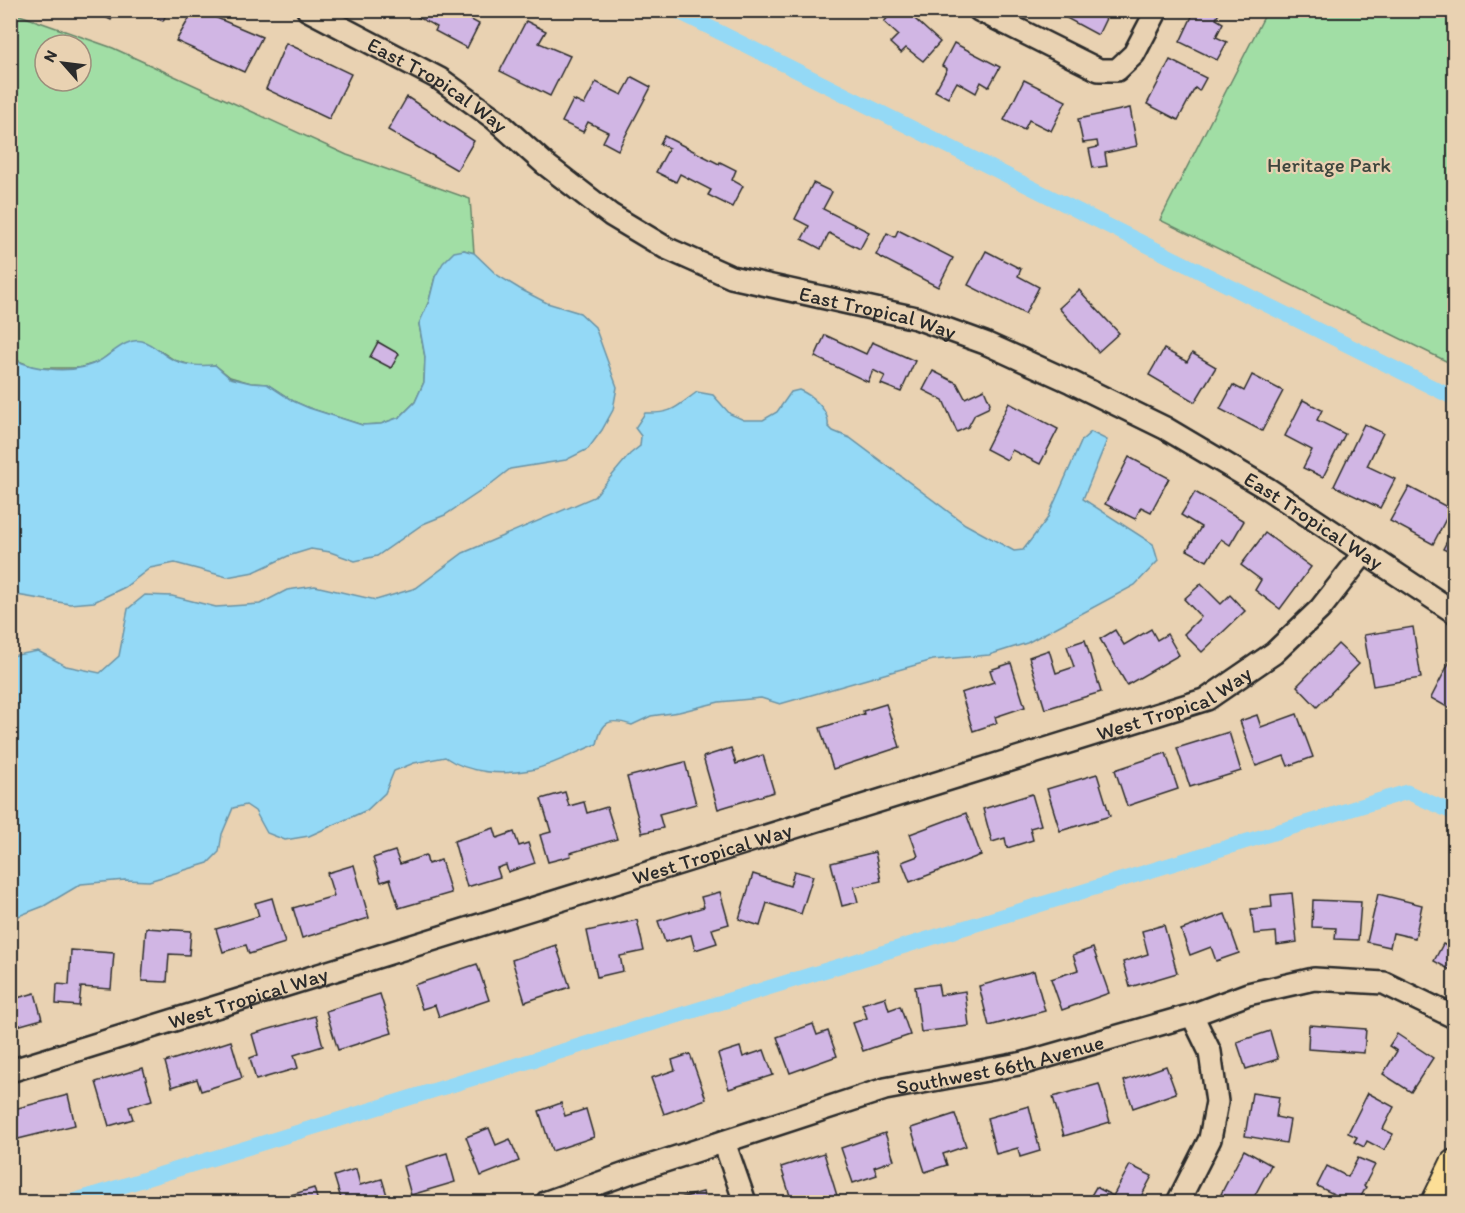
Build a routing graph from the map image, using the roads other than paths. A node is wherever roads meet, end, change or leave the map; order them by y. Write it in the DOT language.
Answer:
graph roads {
  1 [pos="308,10"];
  2 [pos="980,10"];
  3 [pos="1157,10"];
  4 [pos="1364,554"];
  5 [pos="1455,612"];
  6 [pos="1192,1015"];
  7 [pos="1455,1017"];
  8 [pos="10,1071"];
  9 [pos="724,1142"];
  10 [pos="1455,1163"];
  11 [pos="547,1203"];
  12 [pos="746,1203"];
  13 [pos="1178,1203"];
  14 [pos="1435,1203"];
  1 -- 4 [label="street, East Tropical Way"];
  2 -- 3 [label="street"];
  4 -- 5 [label="street, East Tropical Way"];
  4 -- 8 [label="street, West Tropical Way"];
  6 -- 7 [label="street, Southwest 66th Avenue"];
  6 -- 9 [label="street, Southwest 66th Avenue"];
  6 -- 13 [label="street"];
  9 -- 11 [label="street, Southwest 66th Avenue"];
  9 -- 12 [label="street"];
  10 -- 14 [label="main road"];
}
